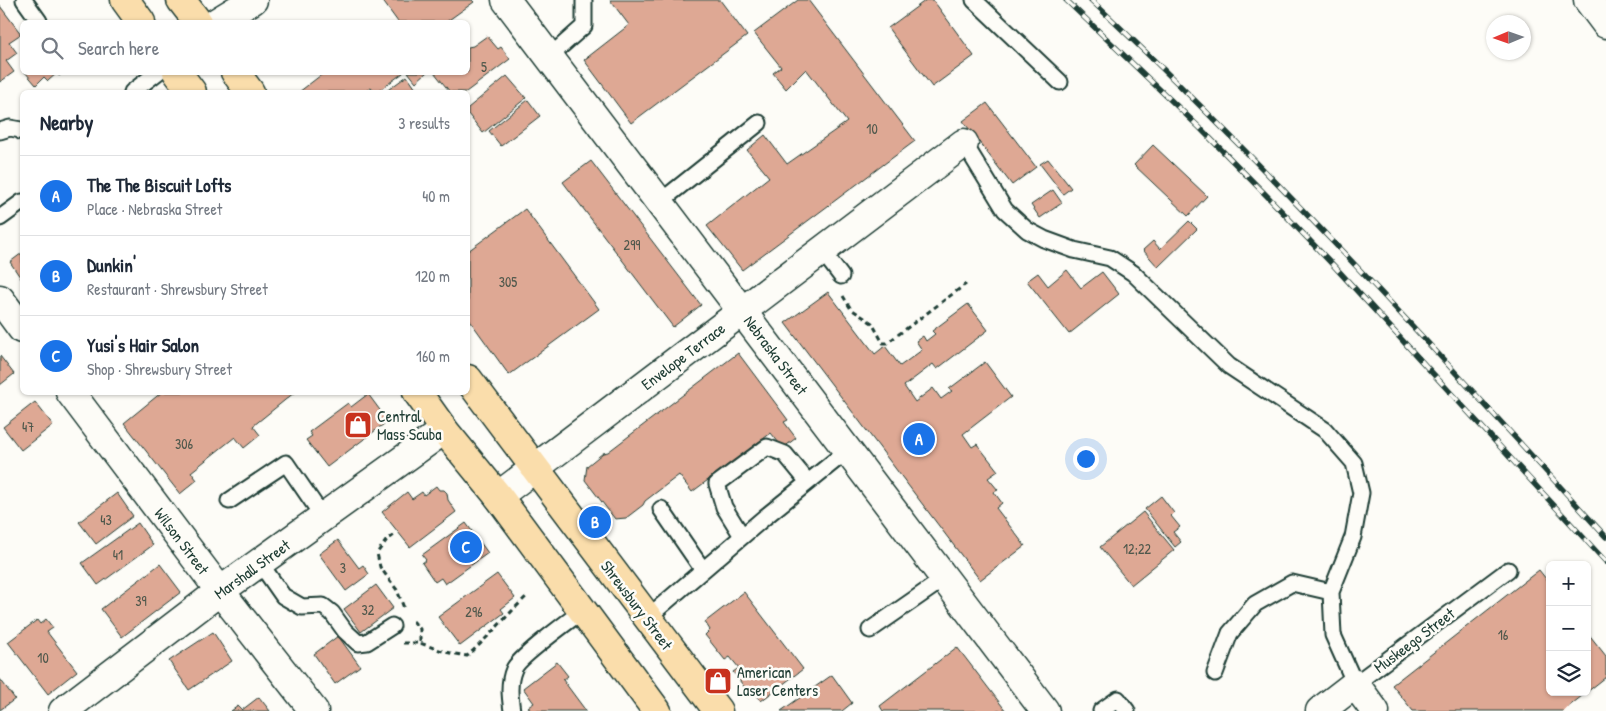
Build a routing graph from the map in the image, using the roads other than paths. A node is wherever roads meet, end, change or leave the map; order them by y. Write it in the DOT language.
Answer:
graph roads {
  1 [pos="24,0"];
  2 [pos="125,0"];
  3 [pos="181,0"];
  4 [pos="253,0"];
  5 [pos="506,0"];
  6 [pos="584,0"];
  7 [pos="974,0"];
  8 [pos="1588,0"];
  9 [pos="38,20"];
  10 [pos="140,20"];
  11 [pos="196,20"];
  12 [pos="220,20"];
  13 [pos="1606,24"];
  14 [pos="549,57"];
  15 [pos="154,75"];
  16 [pos="179,75"];
  17 [pos="237,75"];
  18 [pos="1060,82"];
  19 [pos="135,90"];
  20 [pos="190,90"];
  21 [pos="248,90"];
  22 [pos="759,123"];
  23 [pos="20,130"];
  24 [pos="0,131"];
  25 [pos="964,143"];
  26 [pos="660,202"];
  27 [pos="20,203"];
  28 [pos="0,218"];
  29 [pos="822,251"];
  30 [pos="841,276"];
  31 [pos="0,299"];
  32 [pos="743,311"];
  33 [pos="20,326"];
  34 [pos="470,382"];
  35 [pos="72,395"];
  36 [pos="419,395"];
  37 [pos="444,430"];
  38 [pos="848,450"];
  39 [pos="535,468"];
  40 [pos="808,482"];
  41 [pos="498,496"];
  42 [pos="229,501"];
  43 [pos="661,509"];
  44 [pos="323,517"];
  45 [pos="742,536"];
  46 [pos="260,562"];
  47 [pos="703,570"];
  48 [pos="1508,570"];
  49 [pos="945,578"];
  50 [pos="220,591"];
  51 [pos="1331,592"];
  52 [pos="582,611"];
  53 [pos="647,618"];
  54 [pos="387,629"];
  55 [pos="870,630"];
  56 [pos="1215,673"];
  57 [pos="1355,684"];
  58 [pos="62,711"];
  59 [pos="314,711"];
  60 [pos="512,711"];
  61 [pos="657,711"];
  62 [pos="718,711"];
  63 [pos="1045,711"];
  64 [pos="1101,711"];
  65 [pos="1127,711"];
  66 [pos="1320,711"];
  67 [pos="1375,711"];
  1 -- 9 [label="lane"];
  2 -- 10 [label="main road"];
  3 -- 11 [label="main road"];
  4 -- 12 [label="street"];
  5 -- 14 [label="street, Nebraska Street"];
  6 -- 14 [label="lane"];
  7 -- 18 [label="lane"];
  8 -- 13 [label="street"];
  14 -- 26 [label="street, Nebraska Street"];
  15 -- 19 [label="lane"];
  16 -- 20 [label="main road"];
  17 -- 21 [label="main road"];
  22 -- 26 [label="lane"];
  23 -- 24 [label="lane"];
  25 -- 29 [label="street, Envelope Terrace"];
  25 -- 51 [label="lane"];
  26 -- 32 [label="street, Nebraska Street"];
  27 -- 28 [label="lane"];
  29 -- 30 [label="lane"];
  29 -- 32 [label="street, Envelope Terrace"];
  31 -- 33 [label="street"];
  32 -- 38 [label="street, Nebraska Street"];
  32 -- 39 [label="street, Envelope Terrace"];
  34 -- 39 [label="main road, Shrewsbury Street"];
  35 -- 50 [label="street, Wilson Street"];
  36 -- 37 [label="main road"];
  37 -- 41 [label="main road"];
  37 -- 44 [label="street, Marshall Street"];
  38 -- 40 [label="lane"];
  38 -- 49 [label="street, Nebraska Street"];
  39 -- 41 [label="street, Envelope Terrace"];
  39 -- 53 [label="main road, Shrewsbury Street"];
  40 -- 45 [label="lane"];
  40 -- 45 [label="lane"];
  41 -- 52 [label="main road"];
  42 -- 44 [label="lane"];
  43 -- 47 [label="lane"];
  44 -- 46 [label="street, Marshall Street"];
  45 -- 47 [label="lane"];
  46 -- 50 [label="street, Marshall Street"];
  46 -- 54 [label="lane"];
  47 -- 53 [label="lane"];
  48 -- 57 [label="lane, Muskeego Street"];
  49 -- 55 [label="lane"];
  49 -- 63 [label="street, Nebraska Street"];
  50 -- 58 [label="street, Marshall Street"];
  50 -- 59 [label="street, Wilson Street"];
  51 -- 56 [label="lane"];
  51 -- 57 [label="lane"];
  52 -- 60 [label="lane"];
  52 -- 61 [label="main road"];
  53 -- 62 [label="main road, Shrewsbury Street"];
  57 -- 66 [label="street, Muskeego Street"];
  57 -- 67 [label="street"];
  64 -- 65 [label="lane"];
}
